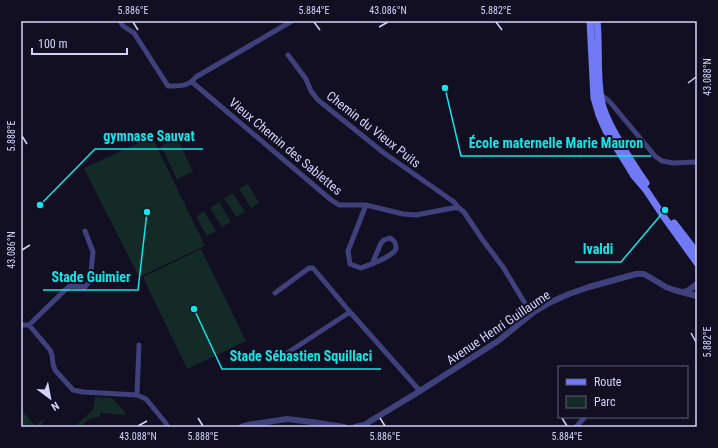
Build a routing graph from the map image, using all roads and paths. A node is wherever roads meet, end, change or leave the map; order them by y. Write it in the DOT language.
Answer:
graph roads {
  1 [pos="120,21"];
  2 [pos="292,21"];
  3 [pos="590,21"];
  4 [pos="597,21"];
  5 [pos="288,55"];
  6 [pos="192,82"];
  7 [pos="601,96"];
  8 [pos="697,162"];
  9 [pos="366,205"];
  10 [pos="458,208"];
  11 [pos="85,231"];
  12 [pos="697,253"];
  13 [pos="697,263"];
  14 [pos="372,264"];
  15 [pos="697,284"];
  16 [pos="683,292"];
  17 [pos="275,293"];
  18 [pos="697,296"];
  19 [pos="350,312"];
  20 [pos="534,312"];
  21 [pos="21,324"];
  22 [pos="29,325"];
  23 [pos="140,345"];
  24 [pos="278,359"];
  25 [pos="420,391"];
  26 [pos="137,395"];
  27 [pos="583,419"];
  28 [pos="168,427"];
  29 [pos="241,427"];
  30 [pos="344,427"];
  31 [pos="356,427"];
  32 [pos="576,427"];
  33 [pos="583,427"];
  1 -- 6 [label="street"];
  2 -- 6 [label="street"];
  3 -- 13 [label="main road"];
  4 -- 7 [label="main road"];
  5 -- 10 [label="street, Chemin du Vieux Puits"];
  6 -- 9 [label="street, Vieux Chemin des Sablettes"];
  7 -- 8 [label="street"];
  7 -- 12 [label="main road"];
  9 -- 10 [label="street, Vieux Chemin des Sablettes"];
  9 -- 14 [label="street"];
  10 -- 20 [label="street"];
  11 -- 22 [label="street"];
  14 -- 14 [label="street"];
  15 -- 16 [label="street"];
  16 -- 18 [label="street, Avenue Henri Guillaume"];
  16 -- 20 [label="street, Avenue Henri Guillaume"];
  17 -- 19 [label="street"];
  19 -- 24 [label="street"];
  19 -- 25 [label="street"];
  20 -- 25 [label="street, Avenue Henri Guillaume"];
  21 -- 22 [label="street"];
  22 -- 26 [label="street"];
  23 -- 26 [label="street"];
  25 -- 31 [label="street, Avenue Henri Guillaume"];
  26 -- 28 [label="street"];
  27 -- 32 [label="street"];
  27 -- 33 [label="street"];
  29 -- 30 [label="street"];
}
